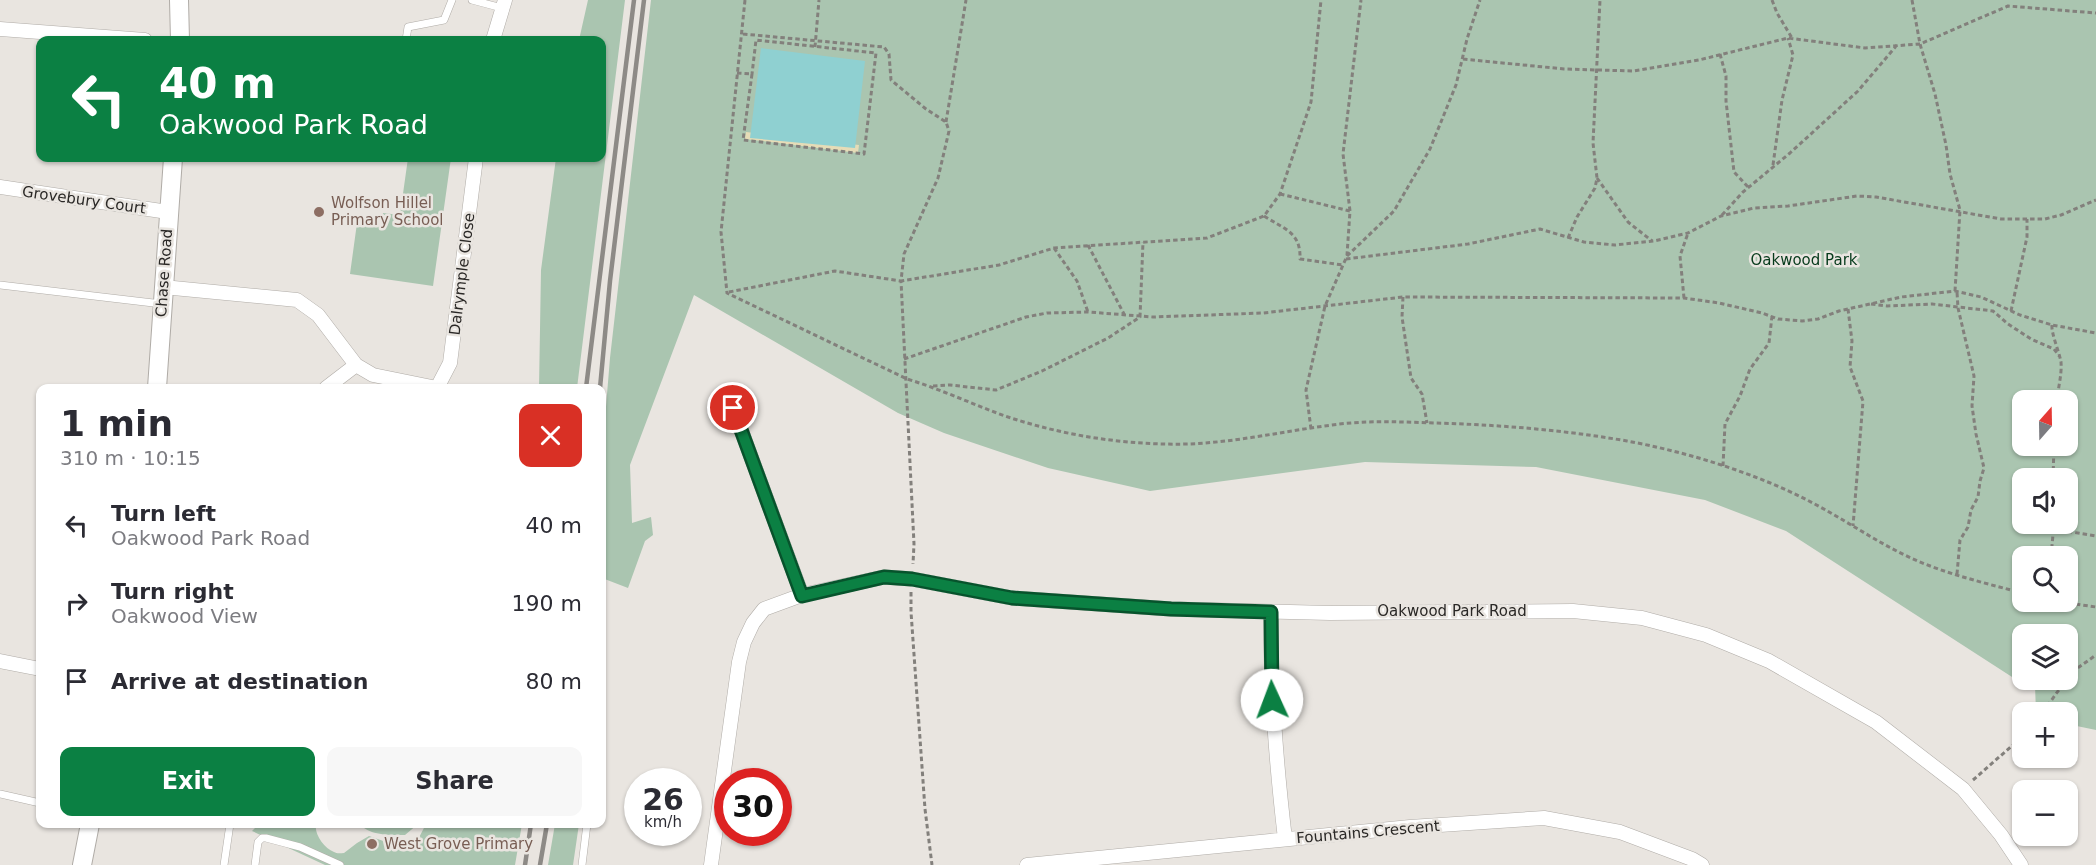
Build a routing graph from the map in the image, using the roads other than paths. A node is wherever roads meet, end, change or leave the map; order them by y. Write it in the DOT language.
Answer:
graph roads {
  1 [pos="179,0"];
  2 [pos="452,0"];
  3 [pos="472,0"];
  4 [pos="503,4"];
  5 [pos="0,29"];
  6 [pos="92,36"];
  7 [pos="180,36"];
  8 [pos="407,36"];
  9 [pos="494,36"];
  10 [pos="173,162"];
  11 [pos="475,162"];
  12 [pos="0,188"];
  13 [pos="168,212"];
  14 [pos="0,285"];
  15 [pos="162,295"];
  16 [pos="356,365"];
  17 [pos="156,384"];
  18 [pos="331,384"];
  19 [pos="418,384"];
  20 [pos="439,384"];
  21 [pos="733,408"];
  22 [pos="802,596"];
  23 [pos="1271,612"];
  24 [pos="0,661"];
  25 [pos="36,668"];
  26 [pos="0,794"];
  27 [pos="36,801"];
  28 [pos="89,828"];
  29 [pos="229,828"];
  30 [pos="587,828"];
  31 [pos="1285,839"];
  32 [pos="82,865"];
  33 [pos="224,865"];
  34 [pos="255,865"];
  35 [pos="340,865"];
  36 [pos="582,865"];
  37 [pos="711,865"];
  38 [pos="1027,865"];
  39 [pos="1702,865"];
  40 [pos="2021,865"];
  1 -- 7 [label="street"];
  2 -- 8 [label="lane"];
  3 -- 4 [label="lane"];
  4 -- 9 [label="street"];
  5 -- 6 [label="street"];
  10 -- 13 [label="street, Chase Road"];
  11 -- 20 [label="street, Dalrymple Close"];
  12 -- 13 [label="street, Grovebury Court"];
  13 -- 15 [label="street, Chase Road"];
  14 -- 15 [label="lane"];
  15 -- 16 [label="street, Dalrymple Close"];
  15 -- 17 [label="street, Chase Road"];
  16 -- 18 [label="street"];
  16 -- 19 [label="street, Dalrymple Close"];
  21 -- 22 [label="street"];
  22 -- 23 [label="street, Oakwood Park Road"];
  22 -- 37 [label="street, Oakwood Park Road"];
  23 -- 31 [label="street"];
  23 -- 40 [label="street, Oakwood Park Road"];
  24 -- 25 [label="street"];
  26 -- 27 [label="lane"];
  28 -- 32 [label="street"];
  29 -- 33 [label="lane"];
  30 -- 36 [label="lane"];
  31 -- 38 [label="street, Fountains Crescent"];
  31 -- 39 [label="street, Fountains Crescent"];
  34 -- 35 [label="lane"];
}
